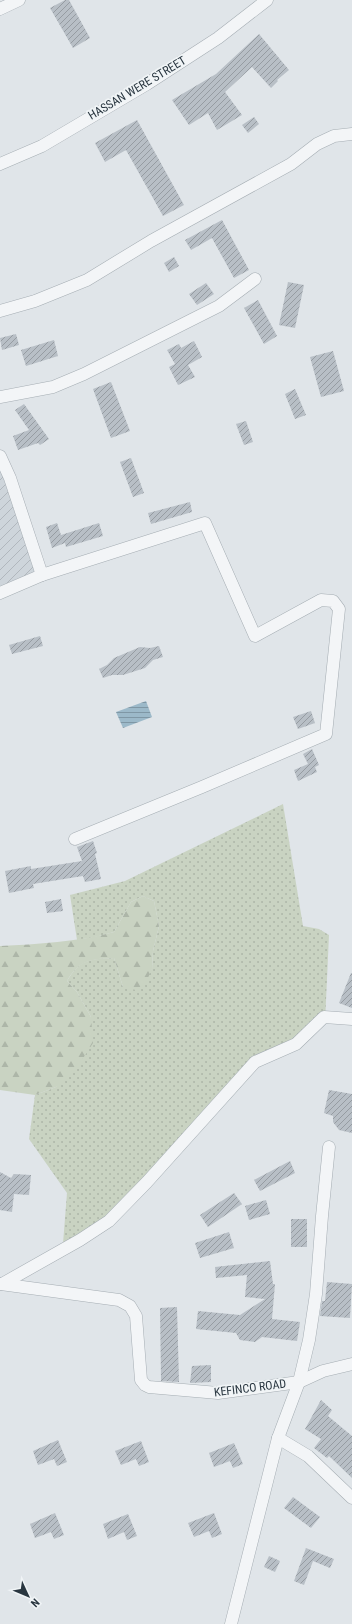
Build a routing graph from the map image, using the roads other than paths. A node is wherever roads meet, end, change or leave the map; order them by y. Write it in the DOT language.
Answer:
graph roads {
  1 [pos="19,0"];
  2 [pos="267,0"];
  3 [pos="0,9"];
  4 [pos="352,134"];
  5 [pos="0,164"];
  6 [pos="255,279"];
  7 [pos="0,311"];
  8 [pos="0,397"];
  9 [pos="0,456"];
  10 [pos="42,575"];
  11 [pos="0,593"];
  12 [pos="75,839"];
  13 [pos="352,1019"];
  14 [pos="329,1147"];
  15 [pos="1,1284"];
  16 [pos="352,1364"];
  17 [pos="299,1382"];
  18 [pos="278,1438"];
  19 [pos="352,1498"];
  20 [pos="232,1624"];
  1 -- 3 [label="street"];
  2 -- 5 [label="street, HASSAN WERE STREET"];
  4 -- 7 [label="street"];
  6 -- 8 [label="street"];
  9 -- 10 [label="street"];
  10 -- 11 [label="street"];
  10 -- 12 [label="street"];
  13 -- 15 [label="street"];
  14 -- 17 [label="street"];
  15 -- 17 [label="street, KEFINCO ROAD"];
  16 -- 17 [label="street, KEFINCO ROAD"];
  17 -- 18 [label="street"];
  18 -- 19 [label="street"];
  18 -- 20 [label="street"];
}
